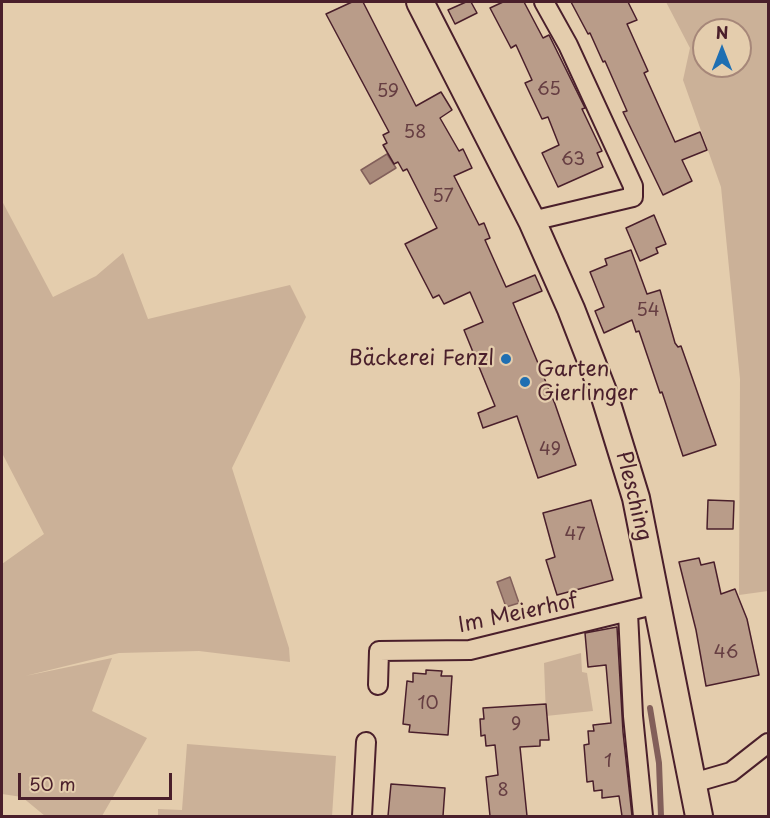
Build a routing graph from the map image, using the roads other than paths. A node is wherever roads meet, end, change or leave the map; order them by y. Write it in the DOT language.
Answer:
graph roads {
  1 [pos="420,2"];
  2 [pos="544,2"];
  3 [pos="532,220"];
  4 [pos="657,604"];
  5 [pos="628,613"];
  6 [pos="378,685"];
  7 [pos="366,742"];
  8 [pos="768,743"];
  9 [pos="693,783"];
  10 [pos="362,816"];
  11 [pos="643,816"];
  12 [pos="699,816"];
  1 -- 3 [label="main road, Plesching"];
  2 -- 3 [label="street"];
  3 -- 4 [label="main road, Plesching"];
  4 -- 5 [label="street, Im Meierhof"];
  4 -- 9 [label="main road, Plesching"];
  5 -- 6 [label="street, Im Meierhof"];
  5 -- 11 [label="street"];
  7 -- 10 [label="street"];
  8 -- 9 [label="street"];
  9 -- 12 [label="main road, Plesching"];
}
